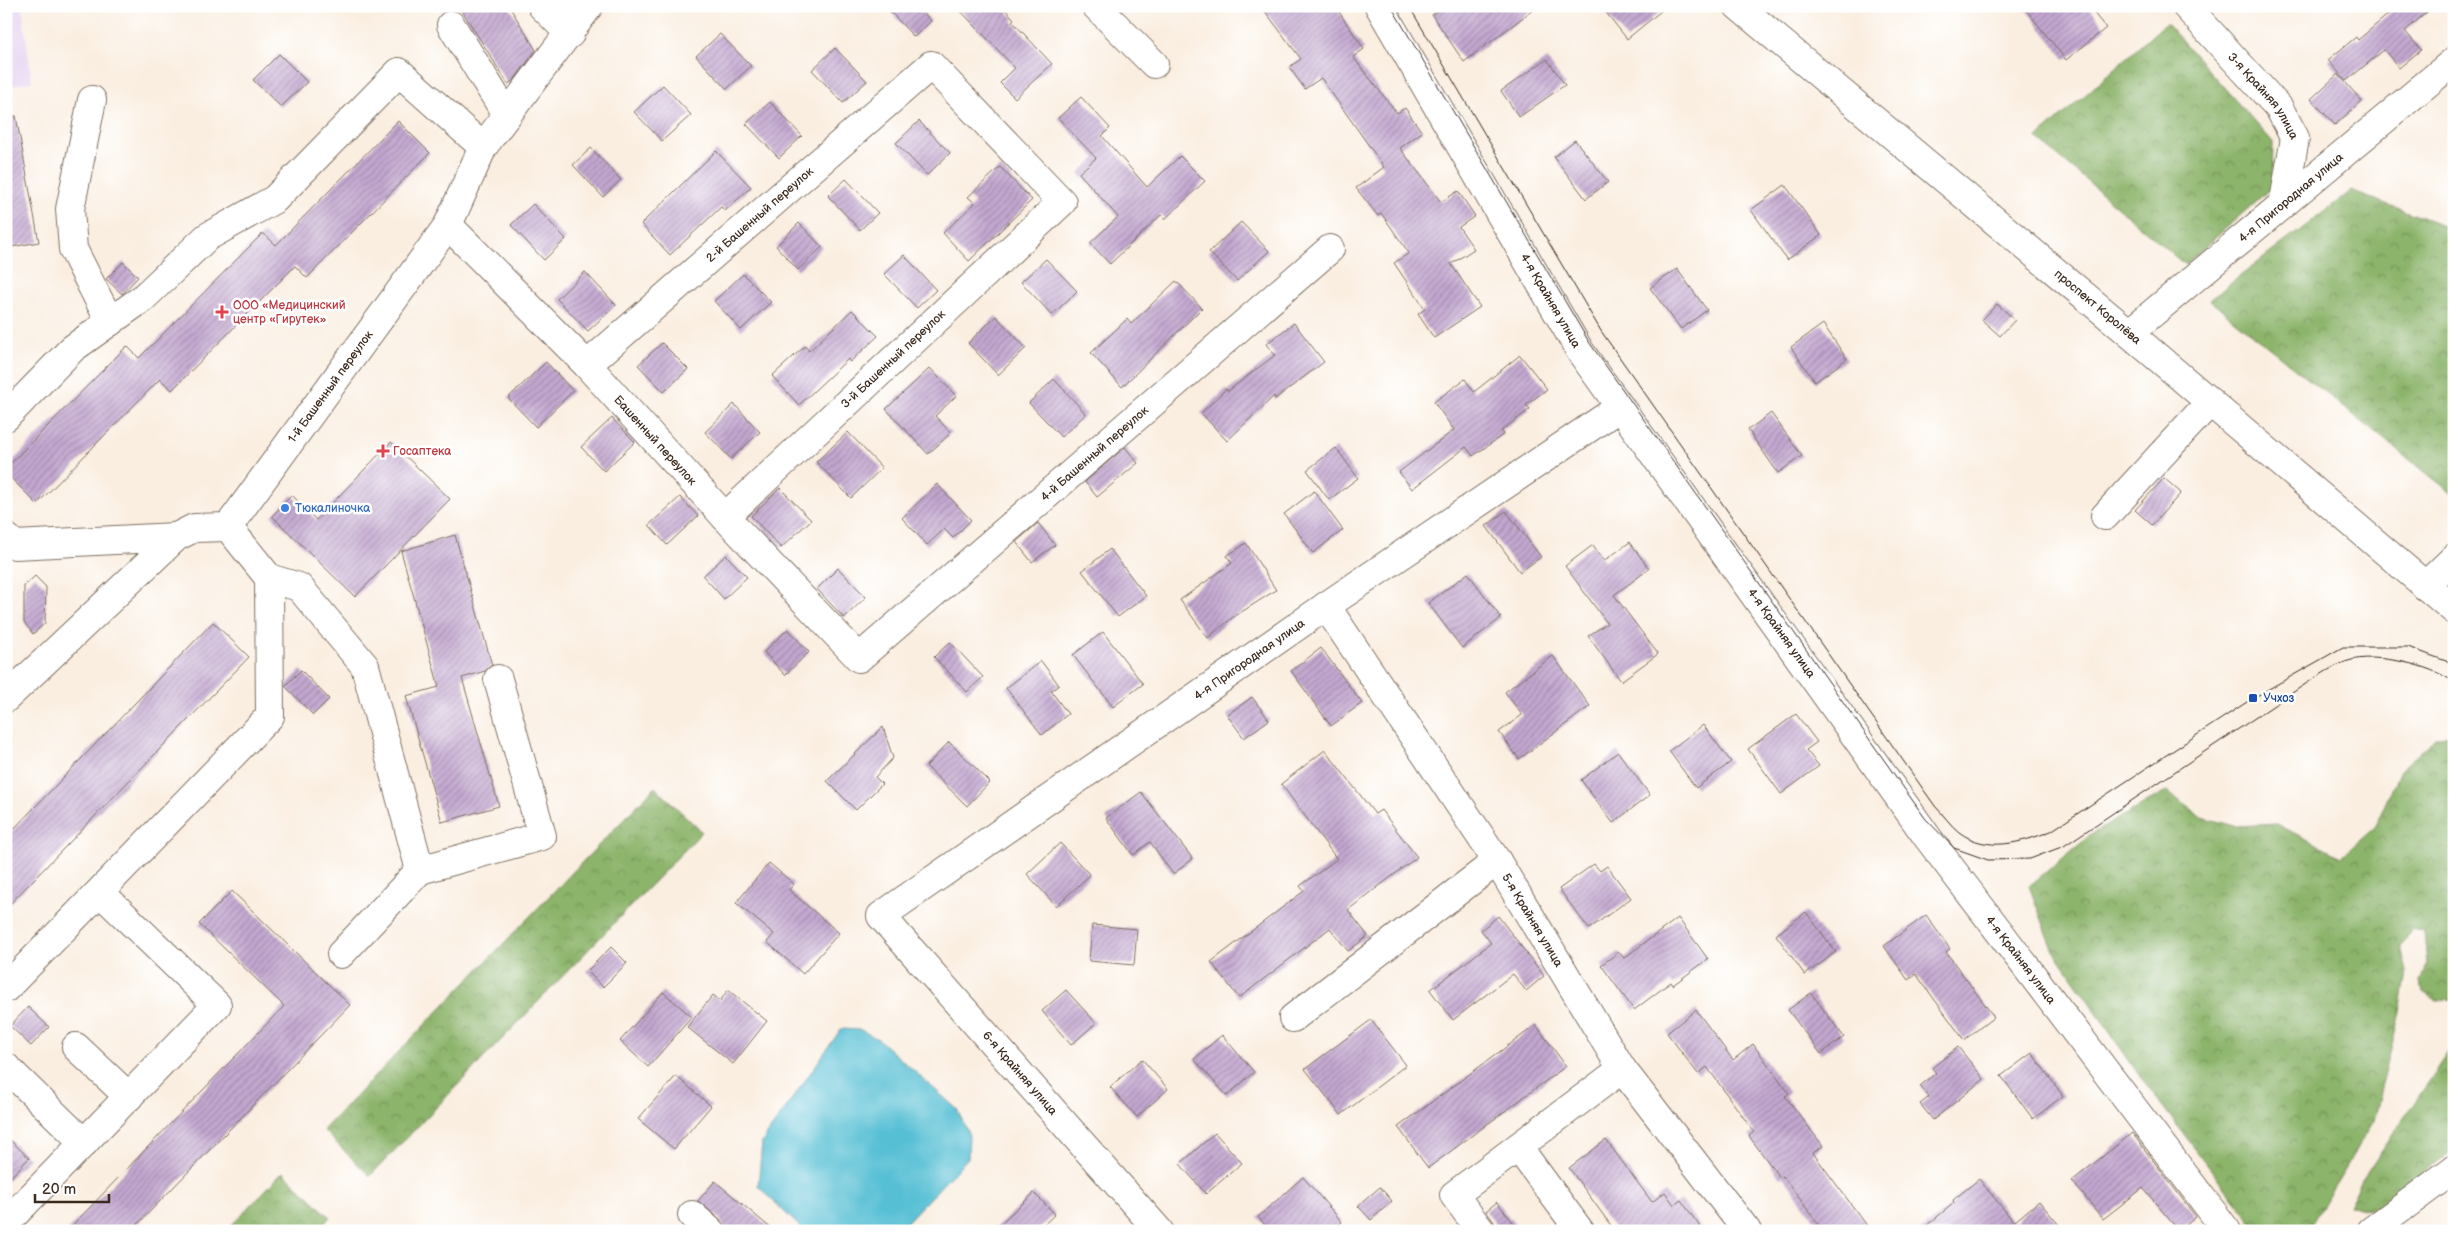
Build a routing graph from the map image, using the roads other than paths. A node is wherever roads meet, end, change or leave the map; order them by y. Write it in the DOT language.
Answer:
graph roads {
  1 [pos="542,6"];
  2 [pos="589,6"];
  3 [pos="1096,6"];
  4 [pos="1380,6"];
  5 [pos="1738,6"];
  6 [pos="2186,6"];
  7 [pos="451,25"];
  8 [pos="570,34"];
  9 [pos="2454,61"];
  10 [pos="1154,64"];
  11 [pos="931,65"];
  12 [pos="92,100"];
  13 [pos="508,115"];
  14 [pos="483,147"];
  15 [pos="2284,201"];
  16 [pos="448,225"];
  17 [pos="1330,249"];
  18 [pos="110,322"];
  19 [pos="2129,333"];
  20 [pos="587,365"];
  21 [pos="2210,402"];
  22 [pos="1620,407"];
  23 [pos="6,416"];
  24 [pos="2106,516"];
  25 [pos="725,517"];
  26 [pos="228,527"];
  27 [pos="6,537"];
  28 [pos="176,537"];
  29 [pos="2454,558"];
  30 [pos="269,578"];
  31 [pos="2425,586"];
  32 [pos="1326,606"];
  33 [pos="2454,610"];
  34 [pos="859,658"];
  35 [pos="498,679"];
  36 [pos="6,698"];
  37 [pos="1497,861"];
  38 [pos="420,870"];
  39 [pos="100,892"];
  40 [pos="881,916"];
  41 [pos="341,954"];
  42 [pos="9,979"];
  43 [pos="1293,1018"];
  44 [pos="76,1046"];
  45 [pos="6,1068"];
  46 [pos="1622,1069"];
  47 [pos="129,1097"];
  48 [pos="84,1143"];
  49 [pos="1518,1147"];
  50 [pos="2454,1169"];
  51 [pos="6,1223"];
  52 [pos="1159,1231"];
  53 [pos="1481,1231"];
  54 [pos="1580,1231"];
  55 [pos="1747,1231"];
  56 [pos="2227,1231"];
  57 [pos="2371,1231"];
  1 -- 8 [label="street"];
  2 -- 8 [label="street, 1-й Башенный переулок"];
  3 -- 10 [label="street"];
  4 -- 22 [label="street, 4-я Крайняя улица"];
  5 -- 19 [label="street, проспект Королёва"];
  6 -- 15 [label="street, 3-я Крайняя улица"];
  7 -- 13 [label="street"];
  8 -- 13 [label="street, 1-й Башенный переулок"];
  9 -- 15 [label="street, 4-я Пригородная улица"];
  11 -- 20 [label="street, 2-й Башенный переулок"];
  11 -- 25 [label="street, 3-й Башенный переулок"];
  12 -- 18 [label="street"];
  13 -- 14 [label="street, 1-й Башенный переулок"];
  14 -- 16 [label="street, 1-й Башенный переулок"];
  14 -- 18 [label="street"];
  15 -- 19 [label="street, 4-я Пригородная улица"];
  16 -- 20 [label="street, Башенный переулок"];
  16 -- 26 [label="street, 1-й Башенный переулок"];
  17 -- 34 [label="street, 4-й Башенный переулок"];
  18 -- 23 [label="street"];
  19 -- 21 [label="street, проспект Королёва"];
  20 -- 25 [label="street, Башенный переулок"];
  21 -- 24 [label="street"];
  21 -- 31 [label="street, проспект Королёва"];
  22 -- 32 [label="street, 4-я Пригородная улица"];
  22 -- 56 [label="street, 4-я Крайняя улица"];
  25 -- 34 [label="street, Башенный переулок"];
  26 -- 28 [label="street"];
  26 -- 30 [label="street"];
  27 -- 28 [label="street"];
  28 -- 36 [label="street"];
  29 -- 31 [label="street"];
  30 -- 38 [label="street"];
  30 -- 39 [label="street"];
  31 -- 33 [label="street, проспект Королёва"];
  32 -- 37 [label="street, 5-я Крайняя улица"];
  32 -- 40 [label="street, 4-я Пригородная улица"];
  35 -- 38 [label="street"];
  37 -- 43 [label="street"];
  37 -- 46 [label="street, 5-я Крайняя улица"];
  38 -- 41 [label="street"];
  39 -- 42 [label="street"];
  39 -- 47 [label="street"];
  40 -- 52 [label="street, 6-я Крайняя улица"];
  44 -- 47 [label="street"];
  45 -- 48 [label="street"];
  46 -- 49 [label="street"];
  46 -- 55 [label="street, 5-я Крайняя улица"];
  47 -- 48 [label="street"];
  48 -- 51 [label="street"];
  49 -- 53 [label="street"];
  49 -- 54 [label="street"];
  50 -- 57 [label="street"];
}
